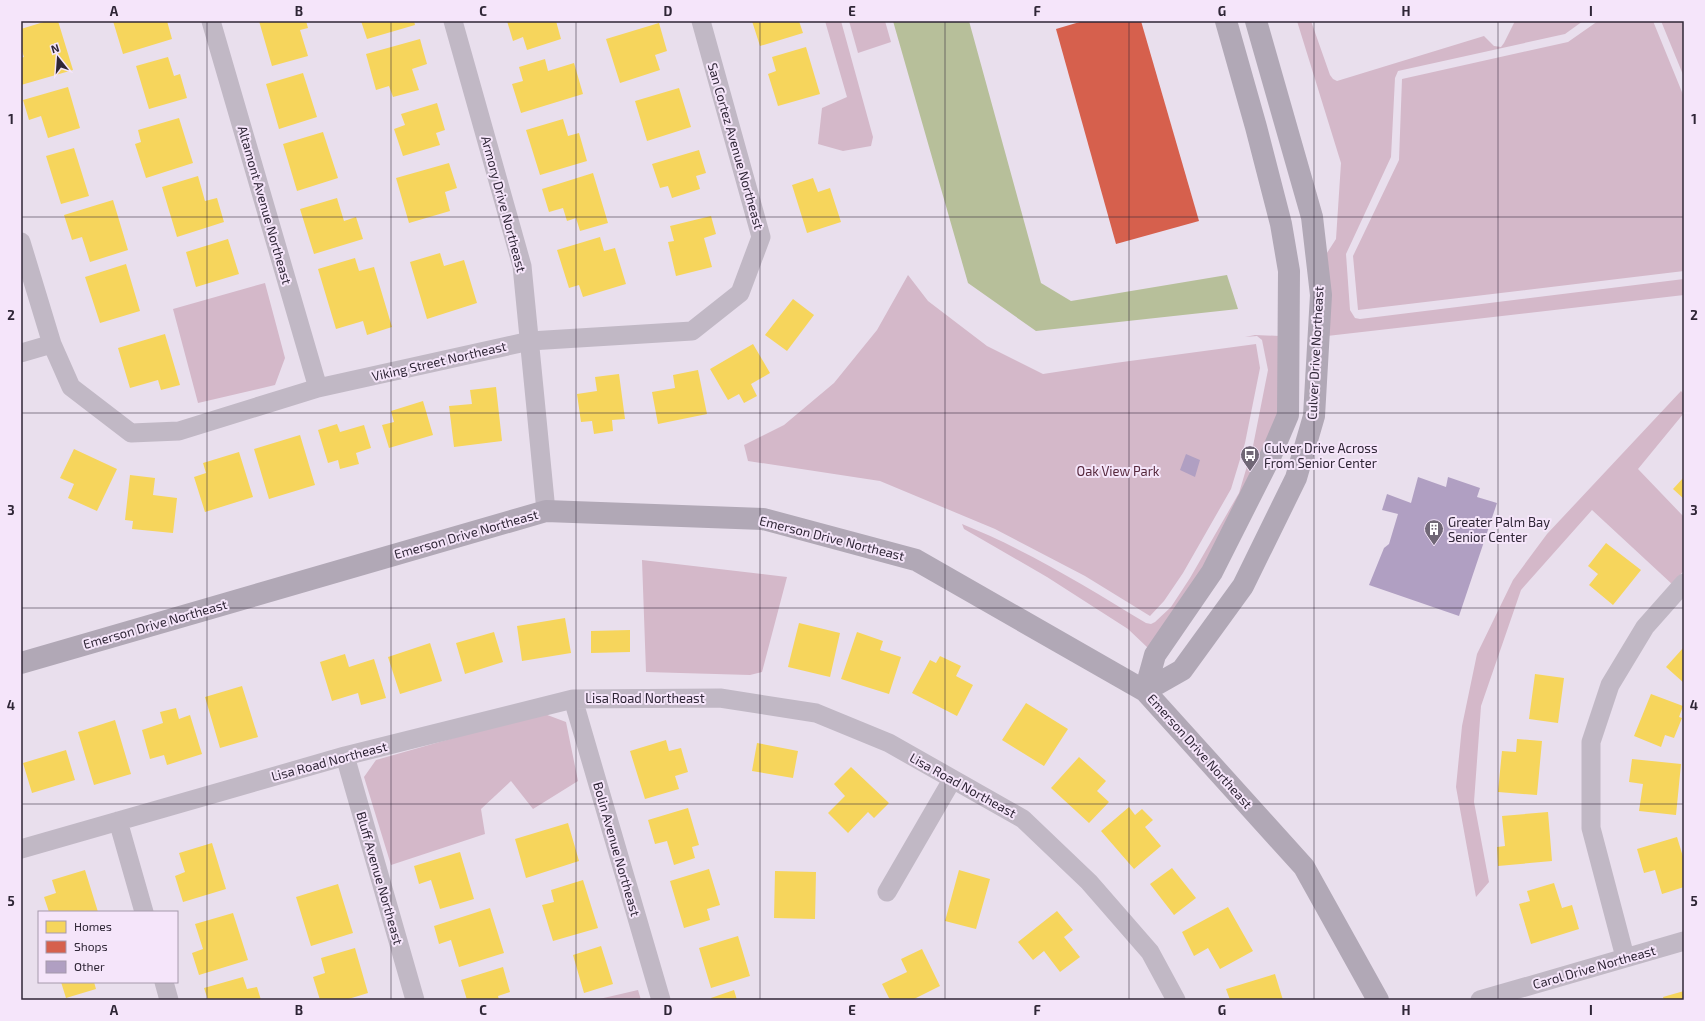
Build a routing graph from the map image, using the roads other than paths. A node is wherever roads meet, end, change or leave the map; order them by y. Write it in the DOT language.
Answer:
graph roads {
  1 [pos="211,21"];
  2 [pos="453,21"];
  3 [pos="701,21"];
  4 [pos="1226,21"];
  5 [pos="1256,21"];
  6 [pos="21,242"];
  7 [pos="740,293"];
  8 [pos="530,341"];
  9 [pos="52,344"];
  10 [pos="21,353"];
  11 [pos="318,388"];
  12 [pos="546,511"];
  13 [pos="1684,583"];
  14 [pos="21,663"];
  15 [pos="1145,691"];
  16 [pos="573,699"];
  17 [pos="344,756"];
  18 [pos="952,780"];
  19 [pos="118,821"];
  20 [pos="21,849"];
  21 [pos="887,892"];
  22 [pos="144,911"];
  23 [pos="1684,941"];
  24 [pos="1625,958"];
  25 [pos="164,983"];
  26 [pos="169,1000"];
  27 [pos="415,1000"];
  28 [pos="661,1000"];
  29 [pos="1176,1000"];
  30 [pos="1378,1000"];
  31 [pos="1480,1000"];
  1 -- 11 [label="street, Altamont Avenue Northeast"];
  2 -- 8 [label="street, Armory Drive Northeast"];
  3 -- 7 [label="street, San Cortez Avenue Northeast"];
  4 -- 15 [label="street, Culver Drive Northeast"];
  5 -- 15 [label="street, Culver Drive Northeast"];
  6 -- 9 [label="street"];
  7 -- 8 [label="street, Viking Street Northeast"];
  8 -- 11 [label="street, Viking Street Northeast"];
  8 -- 12 [label="street, Armory Drive Northeast"];
  9 -- 10 [label="street"];
  9 -- 11 [label="street, Viking Street Northeast"];
  12 -- 14 [label="street, Emerson Drive Northeast"];
  12 -- 15 [label="street, Emerson Drive Northeast"];
  13 -- 24 [label="street"];
  15 -- 30 [label="street, Emerson Drive Northeast"];
  16 -- 17 [label="street, Lisa Road Northeast"];
  16 -- 18 [label="street, Lisa Road Northeast"];
  16 -- 28 [label="street, Bolin Avenue Northeast"];
  17 -- 19 [label="street, Lisa Road Northeast"];
  17 -- 27 [label="street, Bluff Avenue Northeast"];
  18 -- 21 [label="street"];
  18 -- 29 [label="street, Lisa Road Northeast"];
  19 -- 20 [label="street, Lisa Road Northeast"];
  19 -- 22 [label="street"];
  23 -- 24 [label="street, Carol Drive Northeast"];
  24 -- 31 [label="street, Carol Drive Northeast"];
  25 -- 26 [label="street"];
}
